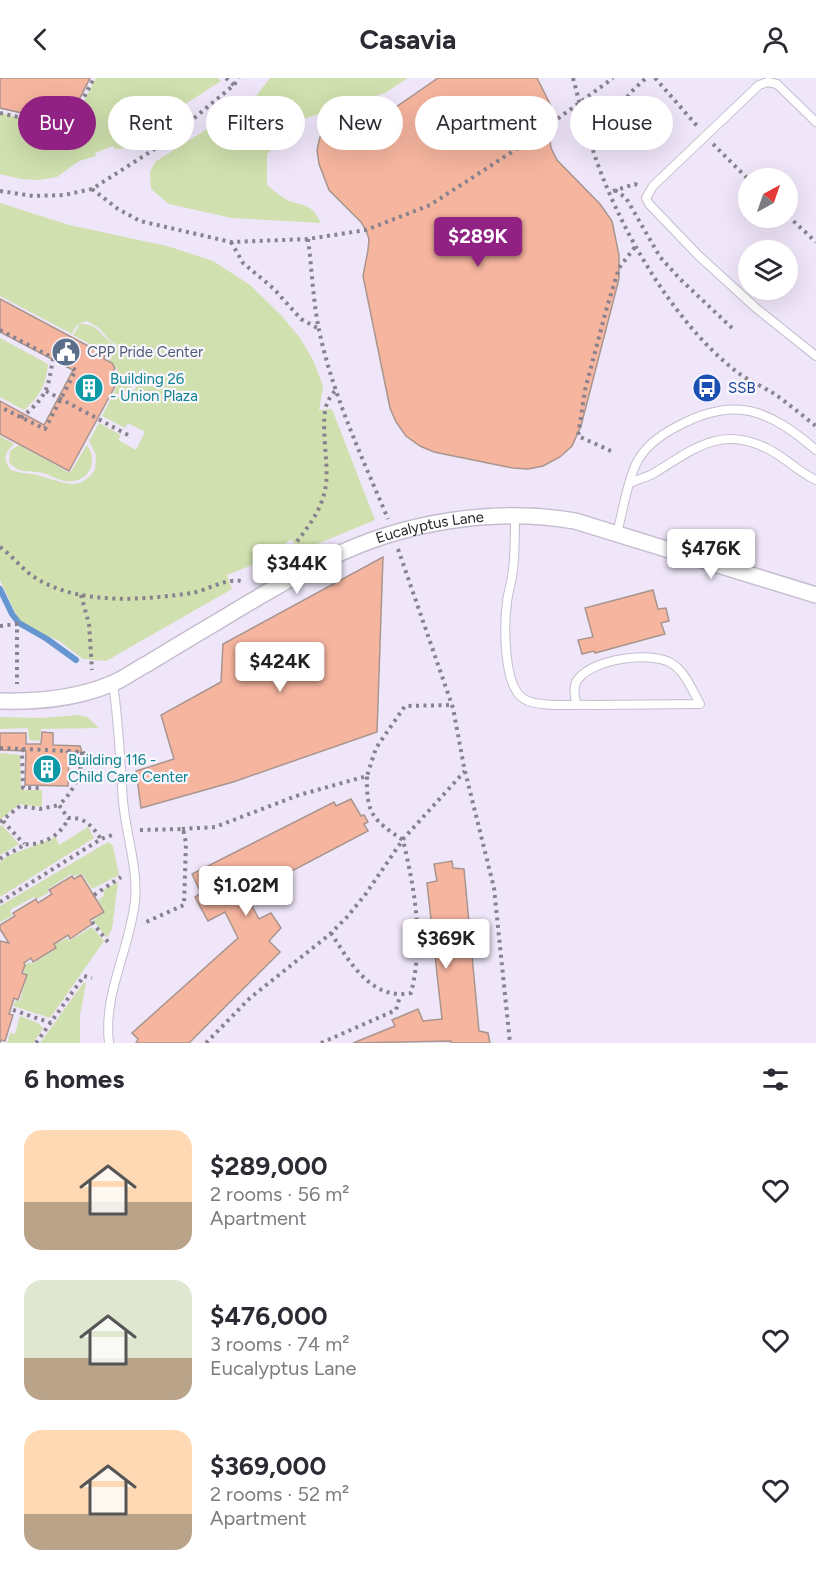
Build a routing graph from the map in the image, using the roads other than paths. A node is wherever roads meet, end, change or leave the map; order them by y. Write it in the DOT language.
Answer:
graph roads {
  1 [pos="816,122"];
  2 [pos="816,356"];
  3 [pos="816,450"];
  4 [pos="816,480"];
  5 [pos="630,483"];
  6 [pos="515,515"];
  7 [pos="616,533"];
  8 [pos="816,595"];
  9 [pos="113,684"];
  10 [pos="0,701"];
  11 [pos="576,704"];
  12 [pos="109,1043"];
  1 -- 2 [label="lane"];
  3 -- 5 [label="lane"];
  4 -- 5 [label="lane"];
  5 -- 7 [label="lane"];
  6 -- 7 [label="street, Eucalyptus Lane"];
  6 -- 9 [label="street, Eucalyptus Lane"];
  6 -- 11 [label="lane"];
  7 -- 8 [label="street, Eucalyptus Lane"];
  9 -- 10 [label="street, Eucalyptus Lane"];
  9 -- 12 [label="lane"];
  11 -- 11 [label="lane"];
}
